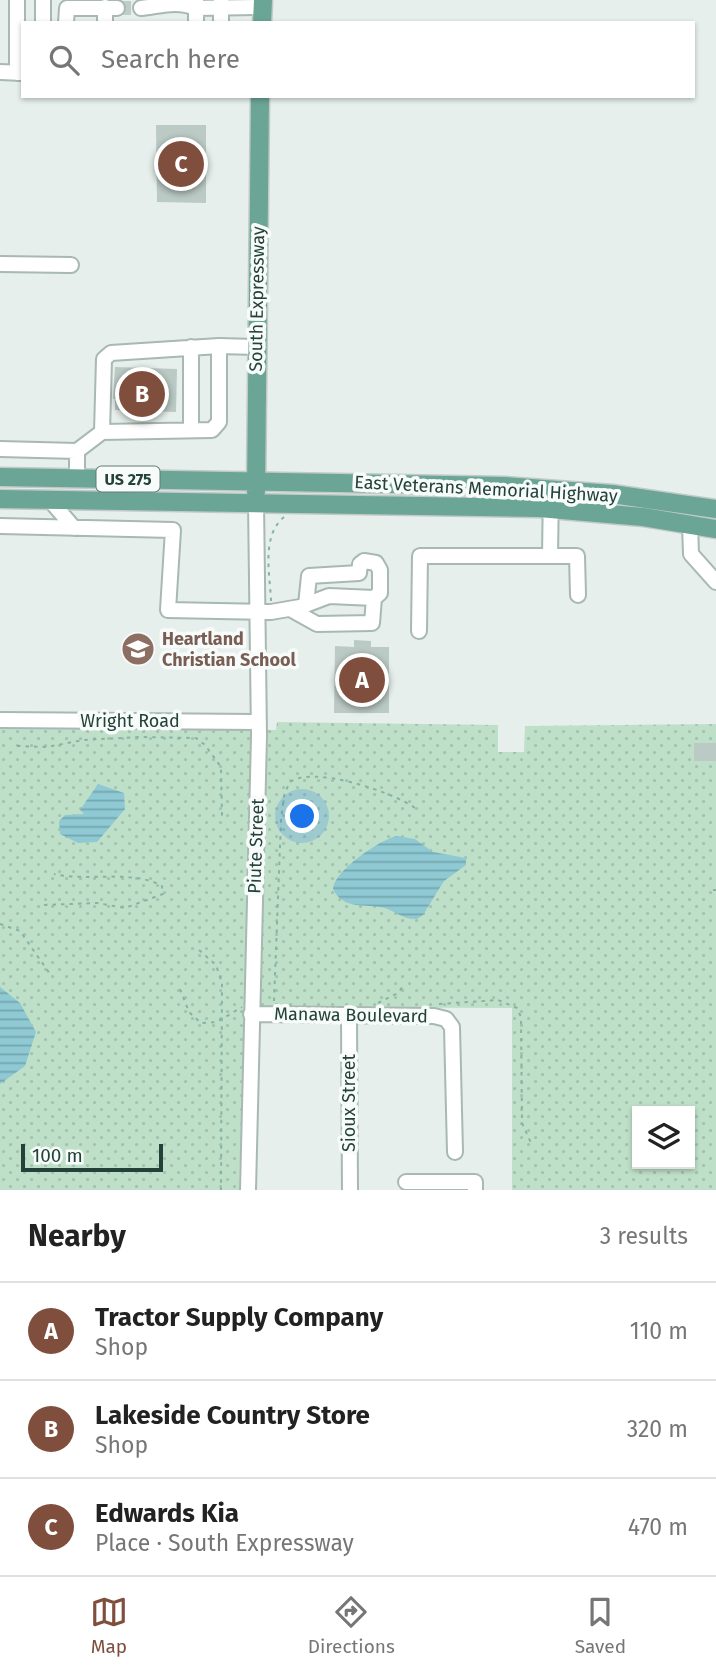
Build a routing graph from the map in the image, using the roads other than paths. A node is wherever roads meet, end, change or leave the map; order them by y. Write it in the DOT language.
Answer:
graph roads {
  1 [pos="17,0"];
  2 [pos="43,0"];
  3 [pos="141,8"];
  4 [pos="67,10"];
  5 [pos="196,10"];
  6 [pos="221,10"];
  7 [pos="262,10"];
  8 [pos="43,21"];
  9 [pos="106,21"];
  10 [pos="0,72"];
  11 [pos="20,73"];
  12 [pos="260,98"];
  13 [pos="0,264"];
  14 [pos="71,265"];
  15 [pos="219,346"];
  16 [pos="191,347"];
  17 [pos="257,347"];
  18 [pos="191,430"];
  19 [pos="102,432"];
  20 [pos="0,449"];
  21 [pos="77,451"];
  22 [pos="0,477"];
  23 [pos="77,478"];
  24 [pos="256,481"];
  25 [pos="551,489"];
  26 [pos="0,499"];
  27 [pos="49,499"];
  28 [pos="256,502"];
  29 [pos="550,509"];
  30 [pos="716,509"];
  31 [pos="690,524"];
  32 [pos="0,526"];
  33 [pos="74,528"];
  34 [pos="716,529"];
  35 [pos="550,556"];
  36 [pos="716,582"];
  37 [pos="578,595"];
  38 [pos="374,598"];
  39 [pos="306,605"];
  40 [pos="290,609"];
  41 [pos="258,611"];
  42 [pos="419,631"];
  43 [pos="0,720"];
  44 [pos="259,722"];
  45 [pos="251,1014"];
  46 [pos="348,1017"];
  47 [pos="455,1152"];
  48 [pos="406,1182"];
  49 [pos="475,1186"];
  50 [pos="248,1190"];
  51 [pos="349,1190"];
  1 -- 11 [label="street"];
  2 -- 8 [label="street"];
  3 -- 5 [label="street"];
  4 -- 9 [label="street"];
  5 -- 6 [label="street"];
  6 -- 7 [label="street"];
  10 -- 11 [label="street"];
  12 -- 17 [label="main road, South Expressway"];
  13 -- 14 [label="street"];
  15 -- 16 [label="street"];
  15 -- 17 [label="street"];
  15 -- 18 [label="street"];
  16 -- 18 [label="street"];
  16 -- 19 [label="street"];
  17 -- 24 [label="main road, South Expressway"];
  18 -- 19 [label="street"];
  19 -- 21 [label="street"];
  20 -- 21 [label="street"];
  21 -- 23 [label="street"];
  22 -- 23 [label="main road, US 275"];
  23 -- 24 [label="main road, US 275"];
  24 -- 25 [label="main road, East Veterans Memorial Highway / US 275"];
  24 -- 28 [label="main road, South Expressway"];
  25 -- 29 [label="street"];
  25 -- 30 [label="main road, East Veterans Memorial Highway / US 275"];
  26 -- 27 [label="main road, US 275"];
  27 -- 28 [label="main road, US 275"];
  27 -- 33 [label="street"];
  28 -- 29 [label="main road, East Veterans Memorial Highway / US 275"];
  28 -- 41 [label="street, Piute Street"];
  29 -- 31 [label="main road, East Veterans Memorial Highway / US 275"];
  29 -- 35 [label="street"];
  31 -- 34 [label="main road, East Veterans Memorial Highway / US 275"];
  31 -- 36 [label="street"];
  32 -- 33 [label="street"];
  33 -- 41 [label="street"];
  35 -- 37 [label="street"];
  35 -- 42 [label="street"];
  38 -- 39 [label="street"];
  38 -- 39 [label="street"];
  38 -- 40 [label="street"];
  39 -- 40 [label="street"];
  40 -- 41 [label="street"];
  41 -- 44 [label="street, Piute Street"];
  43 -- 44 [label="street, Wright Road"];
  44 -- 45 [label="street, Piute Street"];
  45 -- 46 [label="street, Manawa Boulevard"];
  45 -- 50 [label="street, Piute Street"];
  46 -- 47 [label="street, Manawa Boulevard"];
  46 -- 51 [label="street, Sioux Street"];
  48 -- 49 [label="street"];
}
